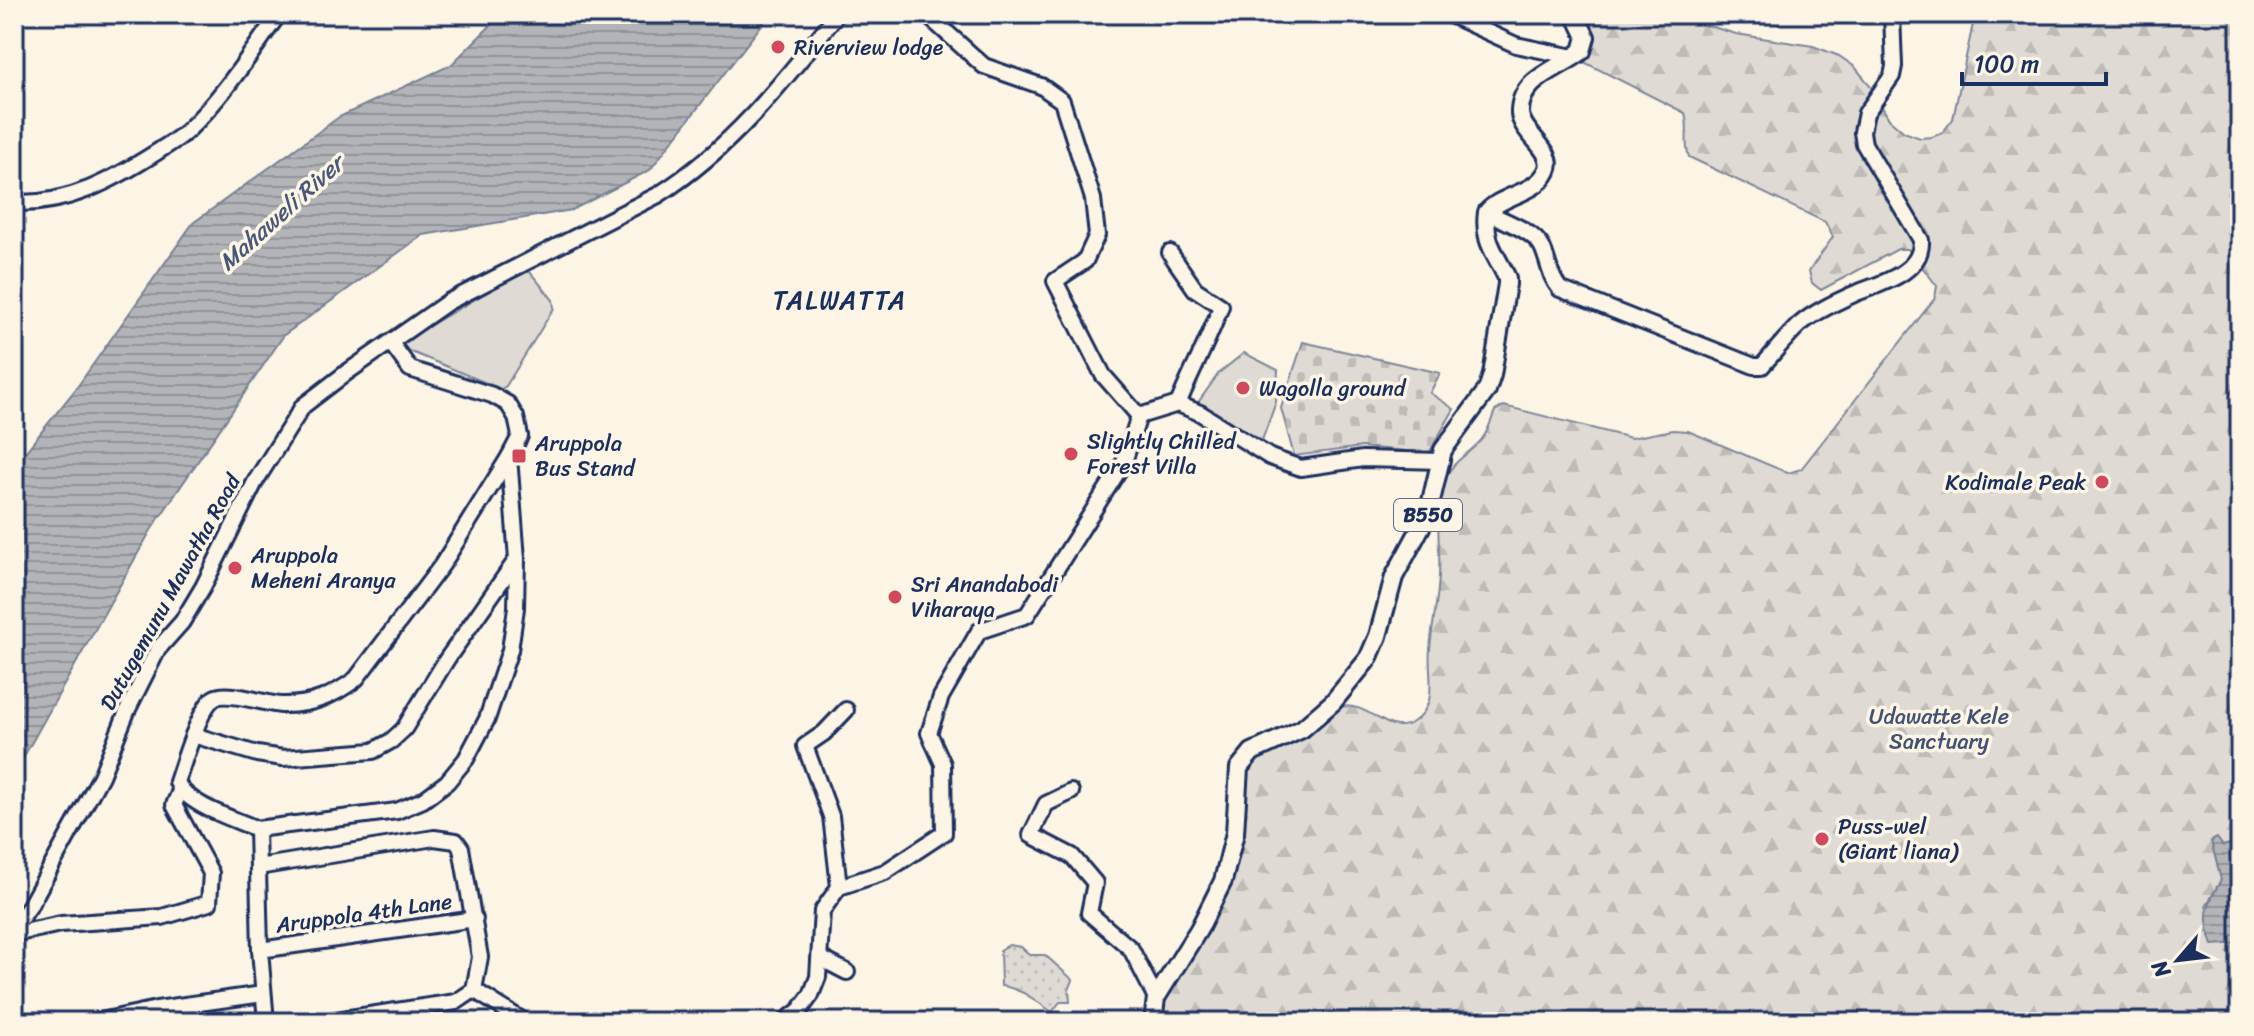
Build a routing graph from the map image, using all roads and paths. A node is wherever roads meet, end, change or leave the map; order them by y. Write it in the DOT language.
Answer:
graph roads {
  1 [pos="279,14"];
  2 [pos="837,14"];
  3 [pos="926,14"];
  4 [pos="1448,14"];
  5 [pos="1575,14"];
  6 [pos="1892,14"];
  7 [pos="1574,57"];
  8 [pos="14,203"];
  9 [pos="1487,212"];
  10 [pos="1170,253"];
  11 [pos="391,343"];
  12 [pos="1178,404"];
  13 [pos="1139,416"];
  14 [pos="509,457"];
  15 [pos="1442,461"];
  16 [pos="517,559"];
  17 [pos="846,710"];
  18 [pos="193,735"];
  19 [pos="180,791"];
  20 [pos="1071,792"];
  21 [pos="257,829"];
  22 [pos="258,867"];
  23 [pos="839,887"];
  24 [pos="475,919"];
  25 [pos="14,931"];
  26 [pos="260,950"];
  27 [pos="820,958"];
  28 [pos="847,972"];
  29 [pos="474,990"];
  30 [pos="263,994"];
  31 [pos="1156,998"];
  32 [pos="158,1016"];
  33 [pos="96,1022"];
  34 [pos="266,1022"];
  35 [pos="323,1022"];
  36 [pos="525,1022"];
  37 [pos="784,1022"];
  38 [pos="1153,1022"];
  1 -- 8 [label="street"];
  2 -- 11 [label="street, Dutugemunu Mawatha Road"];
  3 -- 13 [label="street"];
  4 -- 7 [label="street"];
  5 -- 7 [label="main road"];
  6 -- 9 [label="street"];
  7 -- 9 [label="main road"];
  9 -- 15 [label="main road, B550"];
  10 -- 12 [label="street"];
  11 -- 14 [label="street"];
  11 -- 25 [label="street, Dutugemunu Mawatha Road"];
  12 -- 13 [label="street"];
  12 -- 15 [label="street"];
  13 -- 23 [label="street"];
  14 -- 16 [label="street"];
  14 -- 18 [label="street"];
  15 -- 31 [label="main road, B550"];
  16 -- 18 [label="street"];
  16 -- 21 [label="street"];
  17 -- 23 [label="street"];
  18 -- 19 [label="street"];
  19 -- 21 [label="street"];
  19 -- 25 [label="street"];
  20 -- 31 [label="street"];
  21 -- 22 [label="street"];
  22 -- 24 [label="street"];
  22 -- 26 [label="street"];
  23 -- 27 [label="street"];
  24 -- 26 [label="street, Aruppola 4th Lane"];
  24 -- 29 [label="street"];
  26 -- 30 [label="street"];
  27 -- 28 [label="street"];
  27 -- 37 [label="street"];
  29 -- 35 [label="street"];
  29 -- 36 [label="street"];
  30 -- 32 [label="street"];
  30 -- 34 [label="street"];
  31 -- 38 [label="main road, B550"];
  32 -- 33 [label="street"];
}
